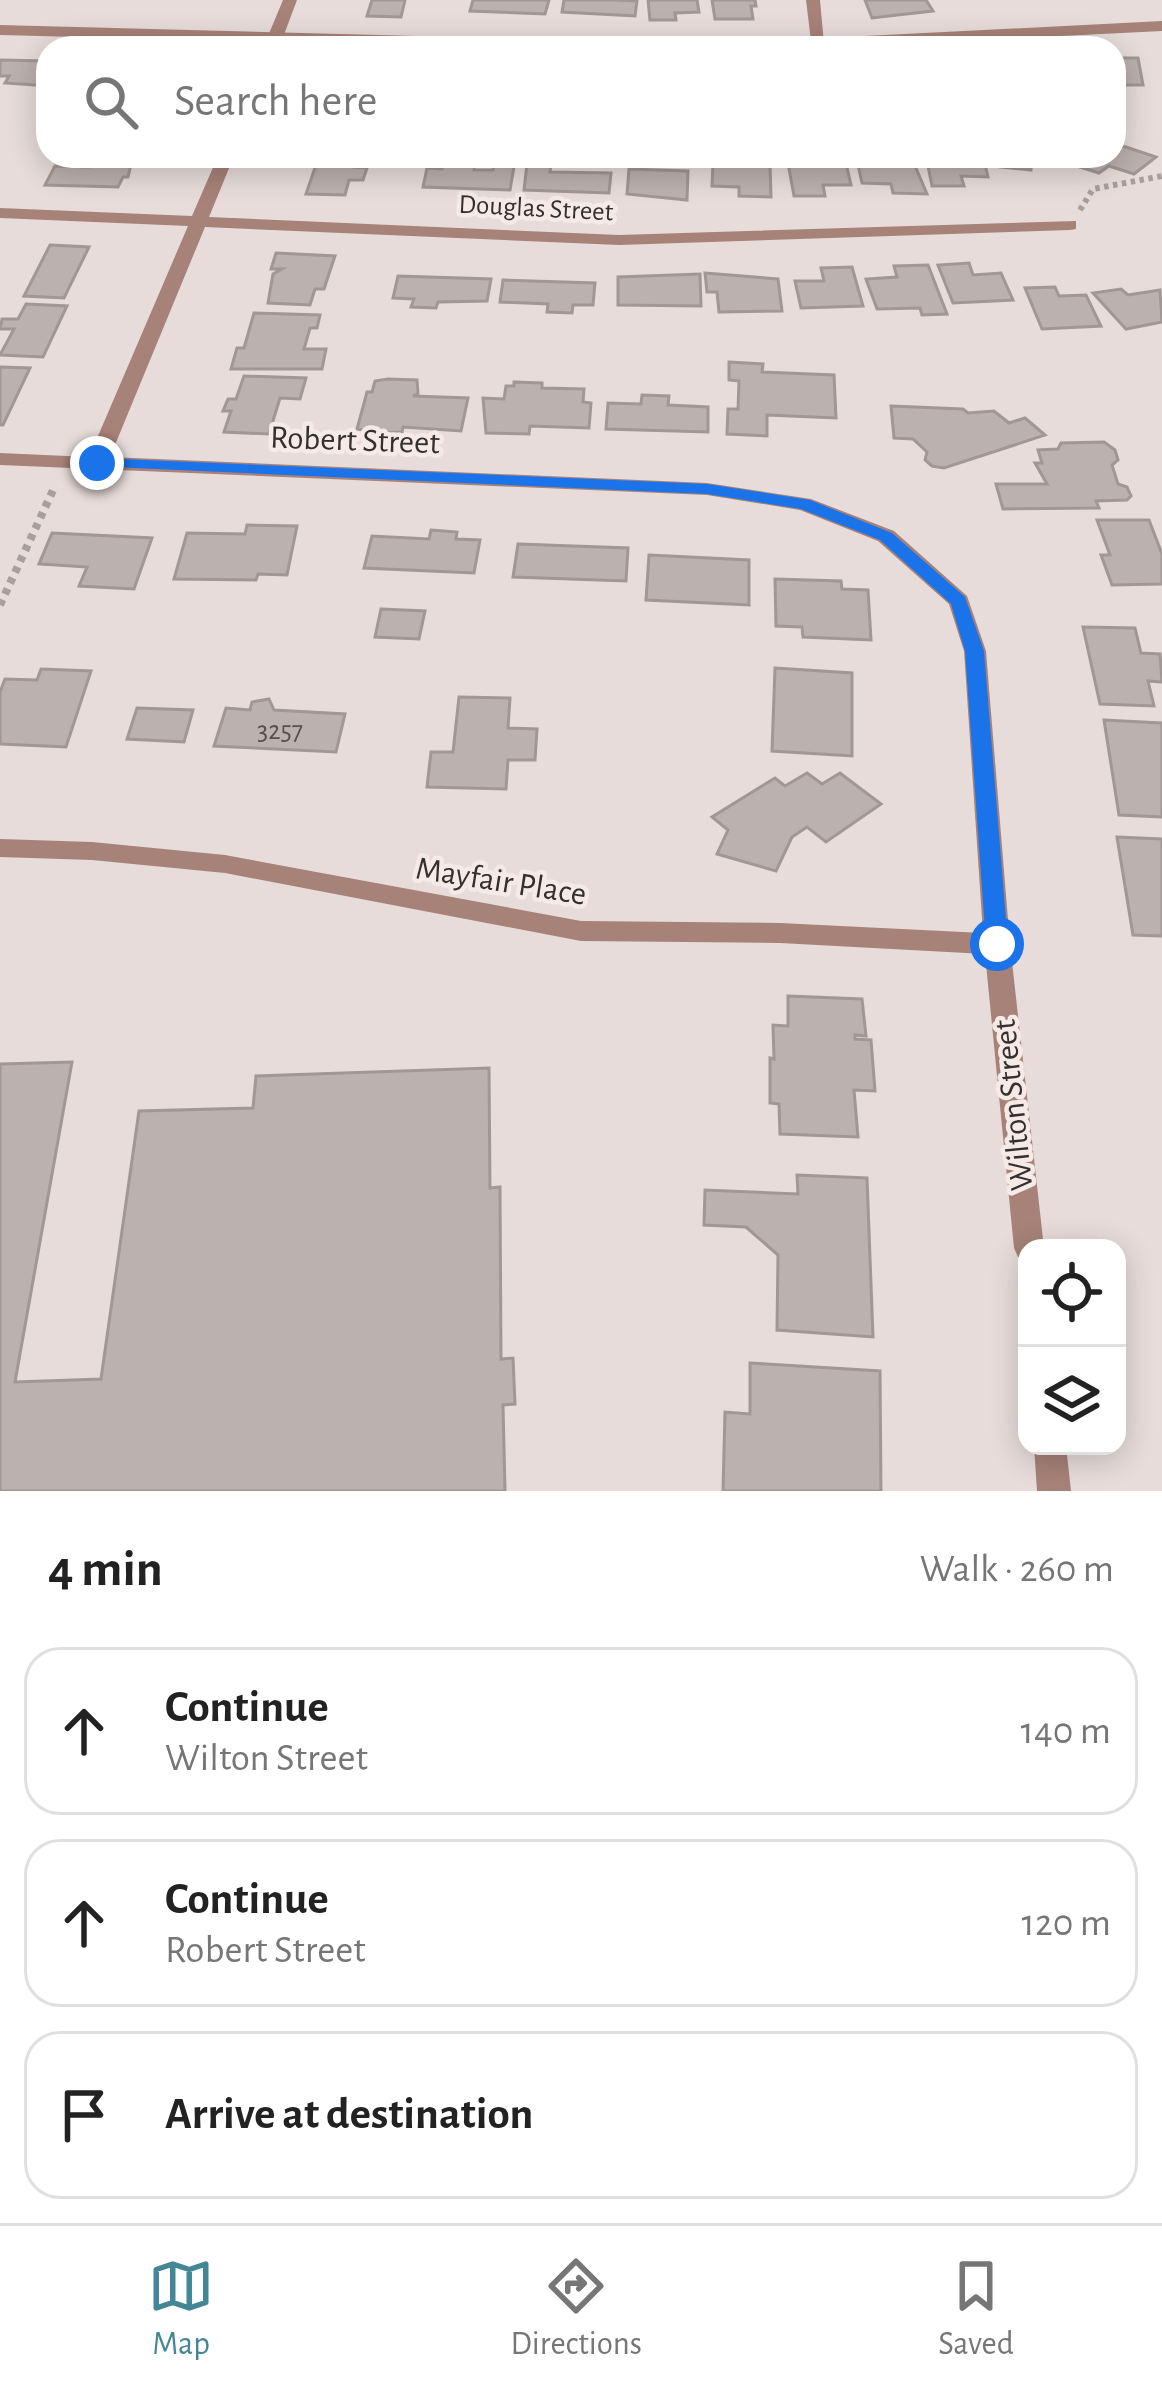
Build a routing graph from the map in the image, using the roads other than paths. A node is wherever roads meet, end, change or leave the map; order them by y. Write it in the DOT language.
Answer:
graph roads {
  1 [pos="290,0"];
  2 [pos="813,0"];
  3 [pos="1162,26"];
  4 [pos="0,30"];
  5 [pos="126,36"];
  6 [pos="276,36"];
  7 [pos="818,36"];
  8 [pos="933,36"];
  9 [pos="221,168"];
  10 [pos="0,213"];
  11 [pos="201,218"];
  12 [pos="1070,225"];
  13 [pos="0,459"];
  14 [pos="97,463"];
  15 [pos="707,489"];
  16 [pos="0,848"];
  17 [pos="997,944"];
  18 [pos="1028,1239"];
  19 [pos="1051,1455"];
  20 [pos="1054,1491"];
  1 -- 6 [label="street"];
  2 -- 7 [label="street"];
  3 -- 8 [label="street"];
  4 -- 5 [label="street"];
  9 -- 11 [label="street"];
  10 -- 11 [label="street, Douglas Street"];
  11 -- 12 [label="street, Douglas Street"];
  11 -- 14 [label="street"];
  13 -- 14 [label="street, Robert Street"];
  14 -- 15 [label="street, Robert Street"];
  15 -- 17 [label="street, Wilton Street"];
  16 -- 17 [label="street, Mayfair Place"];
  17 -- 18 [label="street, Wilton Street"];
  19 -- 20 [label="street"];
}
